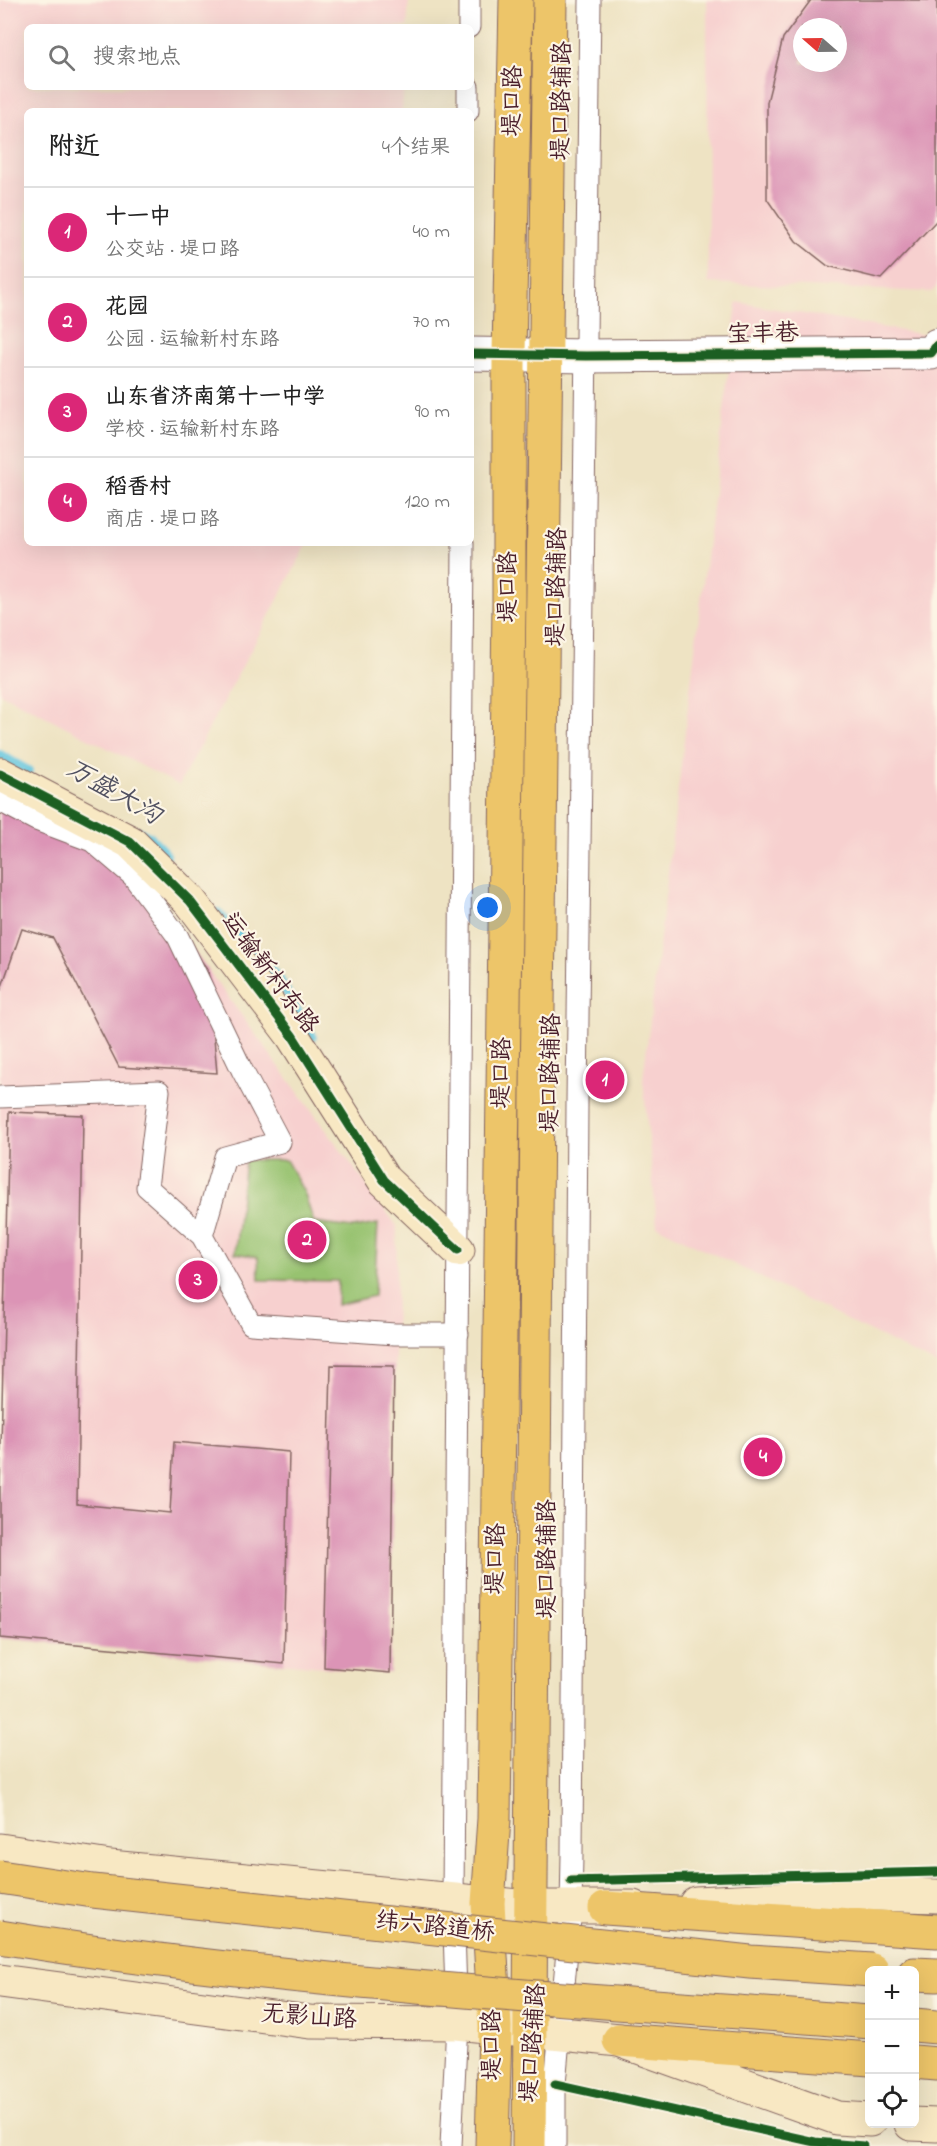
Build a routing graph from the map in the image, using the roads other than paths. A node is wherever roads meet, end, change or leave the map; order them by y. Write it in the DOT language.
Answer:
graph roads {
  1 [pos="470,0"];
  2 [pos="516,0"];
  3 [pos="550,0"];
  4 [pos="590,0"];
  5 [pos="469,24"];
  6 [pos="468,90"];
  7 [pos="468,108"];
  8 [pos="937,345"];
  9 [pos="509,353"];
  10 [pos="474,354"];
  11 [pos="545,354"];
  12 [pos="586,356"];
  13 [pos="463,546"];
  14 [pos="0,774"];
  15 [pos="0,801"];
  16 [pos="0,1096"];
  17 [pos="202,1236"];
  18 [pos="458,1250"];
  19 [pos="458,1334"];
  20 [pos="0,1850"];
  21 [pos="0,1877"];
  22 [pos="937,1896"];
  23 [pos="453,1900"];
  24 [pos="488,1903"];
  25 [pos="529,1907"];
  26 [pos="571,1907"];
  27 [pos="605,1908"];
  28 [pos="937,1931"];
  29 [pos="0,1937"];
  30 [pos="865,1970"];
  31 [pos="919,1974"];
  32 [pos="937,1975"];
  33 [pos="0,1981"];
  34 [pos="457,2022"];
  35 [pos="865,2022"];
  36 [pos="919,2025"];
  37 [pos="495,2027"];
  38 [pos="937,2027"];
  39 [pos="544,2032"];
  40 [pos="620,2040"];
  41 [pos="865,2059"];
  42 [pos="919,2062"];
  43 [pos="937,2064"];
  44 [pos="865,2120"];
  45 [pos="919,2124"];
  46 [pos="937,2125"];
  47 [pos="451,2146"];
  48 [pos="492,2146"];
  49 [pos="529,2146"];
  50 [pos="555,2146"];
  1 -- 5 [label="lane"];
  2 -- 9 [label="main road, 堤口路"];
  3 -- 11 [label="main road, 堤口路"];
  4 -- 12 [label="lane, 堤口路辅路"];
  6 -- 7 [label="lane"];
  8 -- 12 [label="street, 宝丰巷"];
  9 -- 10 [label="street"];
  9 -- 11 [label="street"];
  9 -- 24 [label="main road, 堤口路"];
  11 -- 12 [label="street"];
  11 -- 25 [label="main road, 堤口路"];
  12 -- 26 [label="lane, 堤口路辅路"];
  13 -- 18 [label="lane"];
  14 -- 18 [label="main road, 运输新村东路"];
  15 -- 17 [label="lane"];
  16 -- 17 [label="lane"];
  17 -- 19 [label="lane"];
  18 -- 19 [label="lane"];
  19 -- 23 [label="lane"];
  20 -- 23 [label="main road"];
  21 -- 30 [label="main road, 纬六路道桥, bridge"];
  22 -- 27 [label="main road"];
  23 -- 24 [label="main road"];
  23 -- 34 [label="lane"];
  24 -- 25 [label="main road"];
  24 -- 37 [label="main road, 堤口路"];
  25 -- 26 [label="main road"];
  25 -- 39 [label="main road, 堤口路"];
  26 -- 27 [label="main road"];
  26 -- 39 [label="lane, 堤口路辅路"];
  27 -- 28 [label="main road"];
  29 -- 35 [label="main road, bridge"];
  31 -- 32 [label="main road"];
  33 -- 34 [label="main road, 无影山路"];
  34 -- 37 [label="main road, 无影山路"];
  34 -- 47 [label="lane"];
  36 -- 38 [label="main road"];
  37 -- 39 [label="main road, 无影山路"];
  37 -- 48 [label="main road, 堤口路"];
  39 -- 40 [label="main road, 无影山路"];
  39 -- 49 [label="main road, 堤口路"];
  39 -- 50 [label="lane, 堤口路辅路"];
  40 -- 41 [label="main road"];
  40 -- 44 [label="main road, 无影山路"];
  42 -- 43 [label="main road"];
  45 -- 46 [label="main road"];
}
